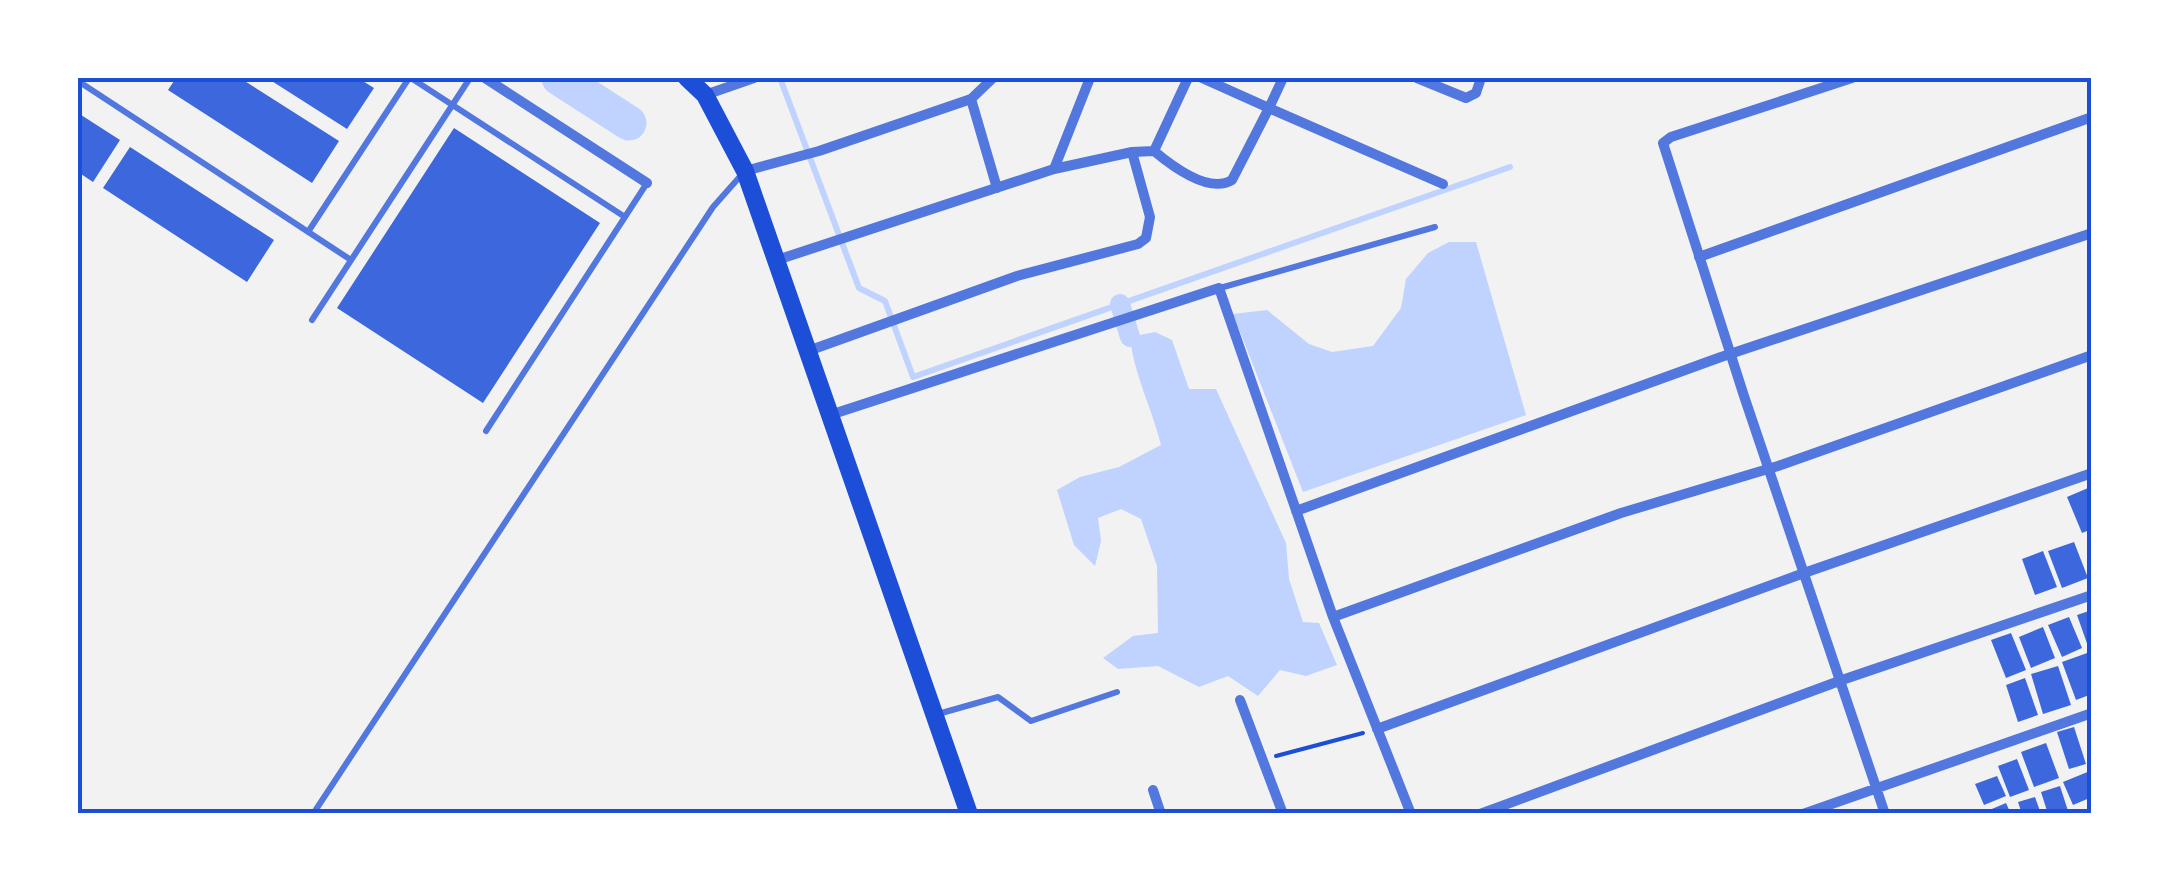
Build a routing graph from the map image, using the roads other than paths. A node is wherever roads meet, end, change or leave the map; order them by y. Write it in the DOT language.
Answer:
graph roads {
  1 [pos="410,78"];
  2 [pos="470,78"];
  3 [pos="485,78"];
  4 [pos="687,78"];
  5 [pos="754,78"];
  6 [pos="994,78"];
  7 [pos="1090,78"];
  8 [pos="1188,78"];
  9 [pos="1202,78"];
  10 [pos="1283,78"];
  11 [pos="1418,78"];
  12 [pos="1481,78"];
  13 [pos="1852,78"];
  14 [pos="78,81"];
  15 [pos="705,95"];
  16 [pos="971,99"];
  17 [pos="452,105"];
  18 [pos="1269,108"];
  19 [pos="2092,117"];
  20 [pos="1154,151"];
  21 [pos="1132,152"];
  22 [pos="1054,169"];
  23 [pos="745,170"];
  24 [pos="647,183"];
  25 [pos="1443,184"];
  26 [pos="997,188"];
  27 [pos="625,218"];
  28 [pos="1435,227"];
  29 [pos="308,232"];
  30 [pos="2092,233"];
  31 [pos="1699,257"];
  32 [pos="351,260"];
  33 [pos="777,260"];
  34 [pos="1218,288"];
  35 [pos="312,320"];
  36 [pos="808,351"];
  37 [pos="1731,354"];
  38 [pos="2092,355"];
  39 [pos="830,415"];
  40 [pos="486,431"];
  41 [pos="1770,468"];
  42 [pos="2092,473"];
  43 [pos="1296,511"];
  44 [pos="1804,574"];
  45 [pos="2092,595"];
  46 [pos="1334,617"];
  47 [pos="1842,680"];
  48 [pos="1118,692"];
  49 [pos="1240,700"];
  50 [pos="2092,713"];
  51 [pos="936,714"];
  52 [pos="1378,729"];
  53 [pos="1878,788"];
  54 [pos="1152,790"];
  55 [pos="313,814"];
  56 [pos="969,814"];
  57 [pos="1161,814"];
  58 [pos="1284,814"];
  59 [pos="1411,814"];
  60 [pos="1480,814"];
  61 [pos="1803,814"];
  62 [pos="1885,814"];
  1 -- 17 [label="lane"];
  1 -- 29 [label="lane"];
  2 -- 17 [label="lane"];
  3 -- 24 [label="street"];
  4 -- 15 [label="main road"];
  5 -- 15 [label="street"];
  6 -- 16 [label="street"];
  7 -- 22 [label="street"];
  8 -- 20 [label="street"];
  9 -- 18 [label="street"];
  10 -- 18 [label="street"];
  11 -- 12 [label="street"];
  13 -- 31 [label="street"];
  14 -- 29 [label="lane"];
  15 -- 23 [label="main road"];
  16 -- 23 [label="street"];
  16 -- 26 [label="street"];
  17 -- 27 [label="lane"];
  17 -- 32 [label="lane"];
  18 -- 20 [label="street"];
  18 -- 25 [label="street"];
  19 -- 31 [label="street"];
  20 -- 21 [label="street"];
  21 -- 22 [label="street"];
  21 -- 36 [label="street"];
  22 -- 26 [label="street"];
  23 -- 33 [label="main road"];
  23 -- 55 [label="lane"];
  24 -- 27 [label="lane"];
  26 -- 33 [label="street"];
  27 -- 40 [label="lane"];
  28 -- 34 [label="lane"];
  29 -- 32 [label="lane"];
  30 -- 37 [label="street"];
  31 -- 37 [label="street"];
  32 -- 35 [label="lane"];
  33 -- 36 [label="main road"];
  34 -- 39 [label="street"];
  34 -- 43 [label="street"];
  36 -- 39 [label="main road"];
  37 -- 41 [label="street"];
  37 -- 43 [label="street"];
  38 -- 41 [label="street"];
  39 -- 51 [label="main road"];
  41 -- 44 [label="street"];
  41 -- 46 [label="street"];
  42 -- 44 [label="street"];
  43 -- 46 [label="street"];
  44 -- 47 [label="street"];
  44 -- 52 [label="street"];
  45 -- 47 [label="street"];
  46 -- 52 [label="street"];
  47 -- 53 [label="street"];
  47 -- 60 [label="street"];
  48 -- 51 [label="lane"];
  49 -- 58 [label="street"];
  50 -- 53 [label="street"];
  51 -- 56 [label="main road"];
  52 -- 59 [label="street"];
  53 -- 61 [label="street"];
  53 -- 62 [label="street"];
  54 -- 57 [label="street"];
}
